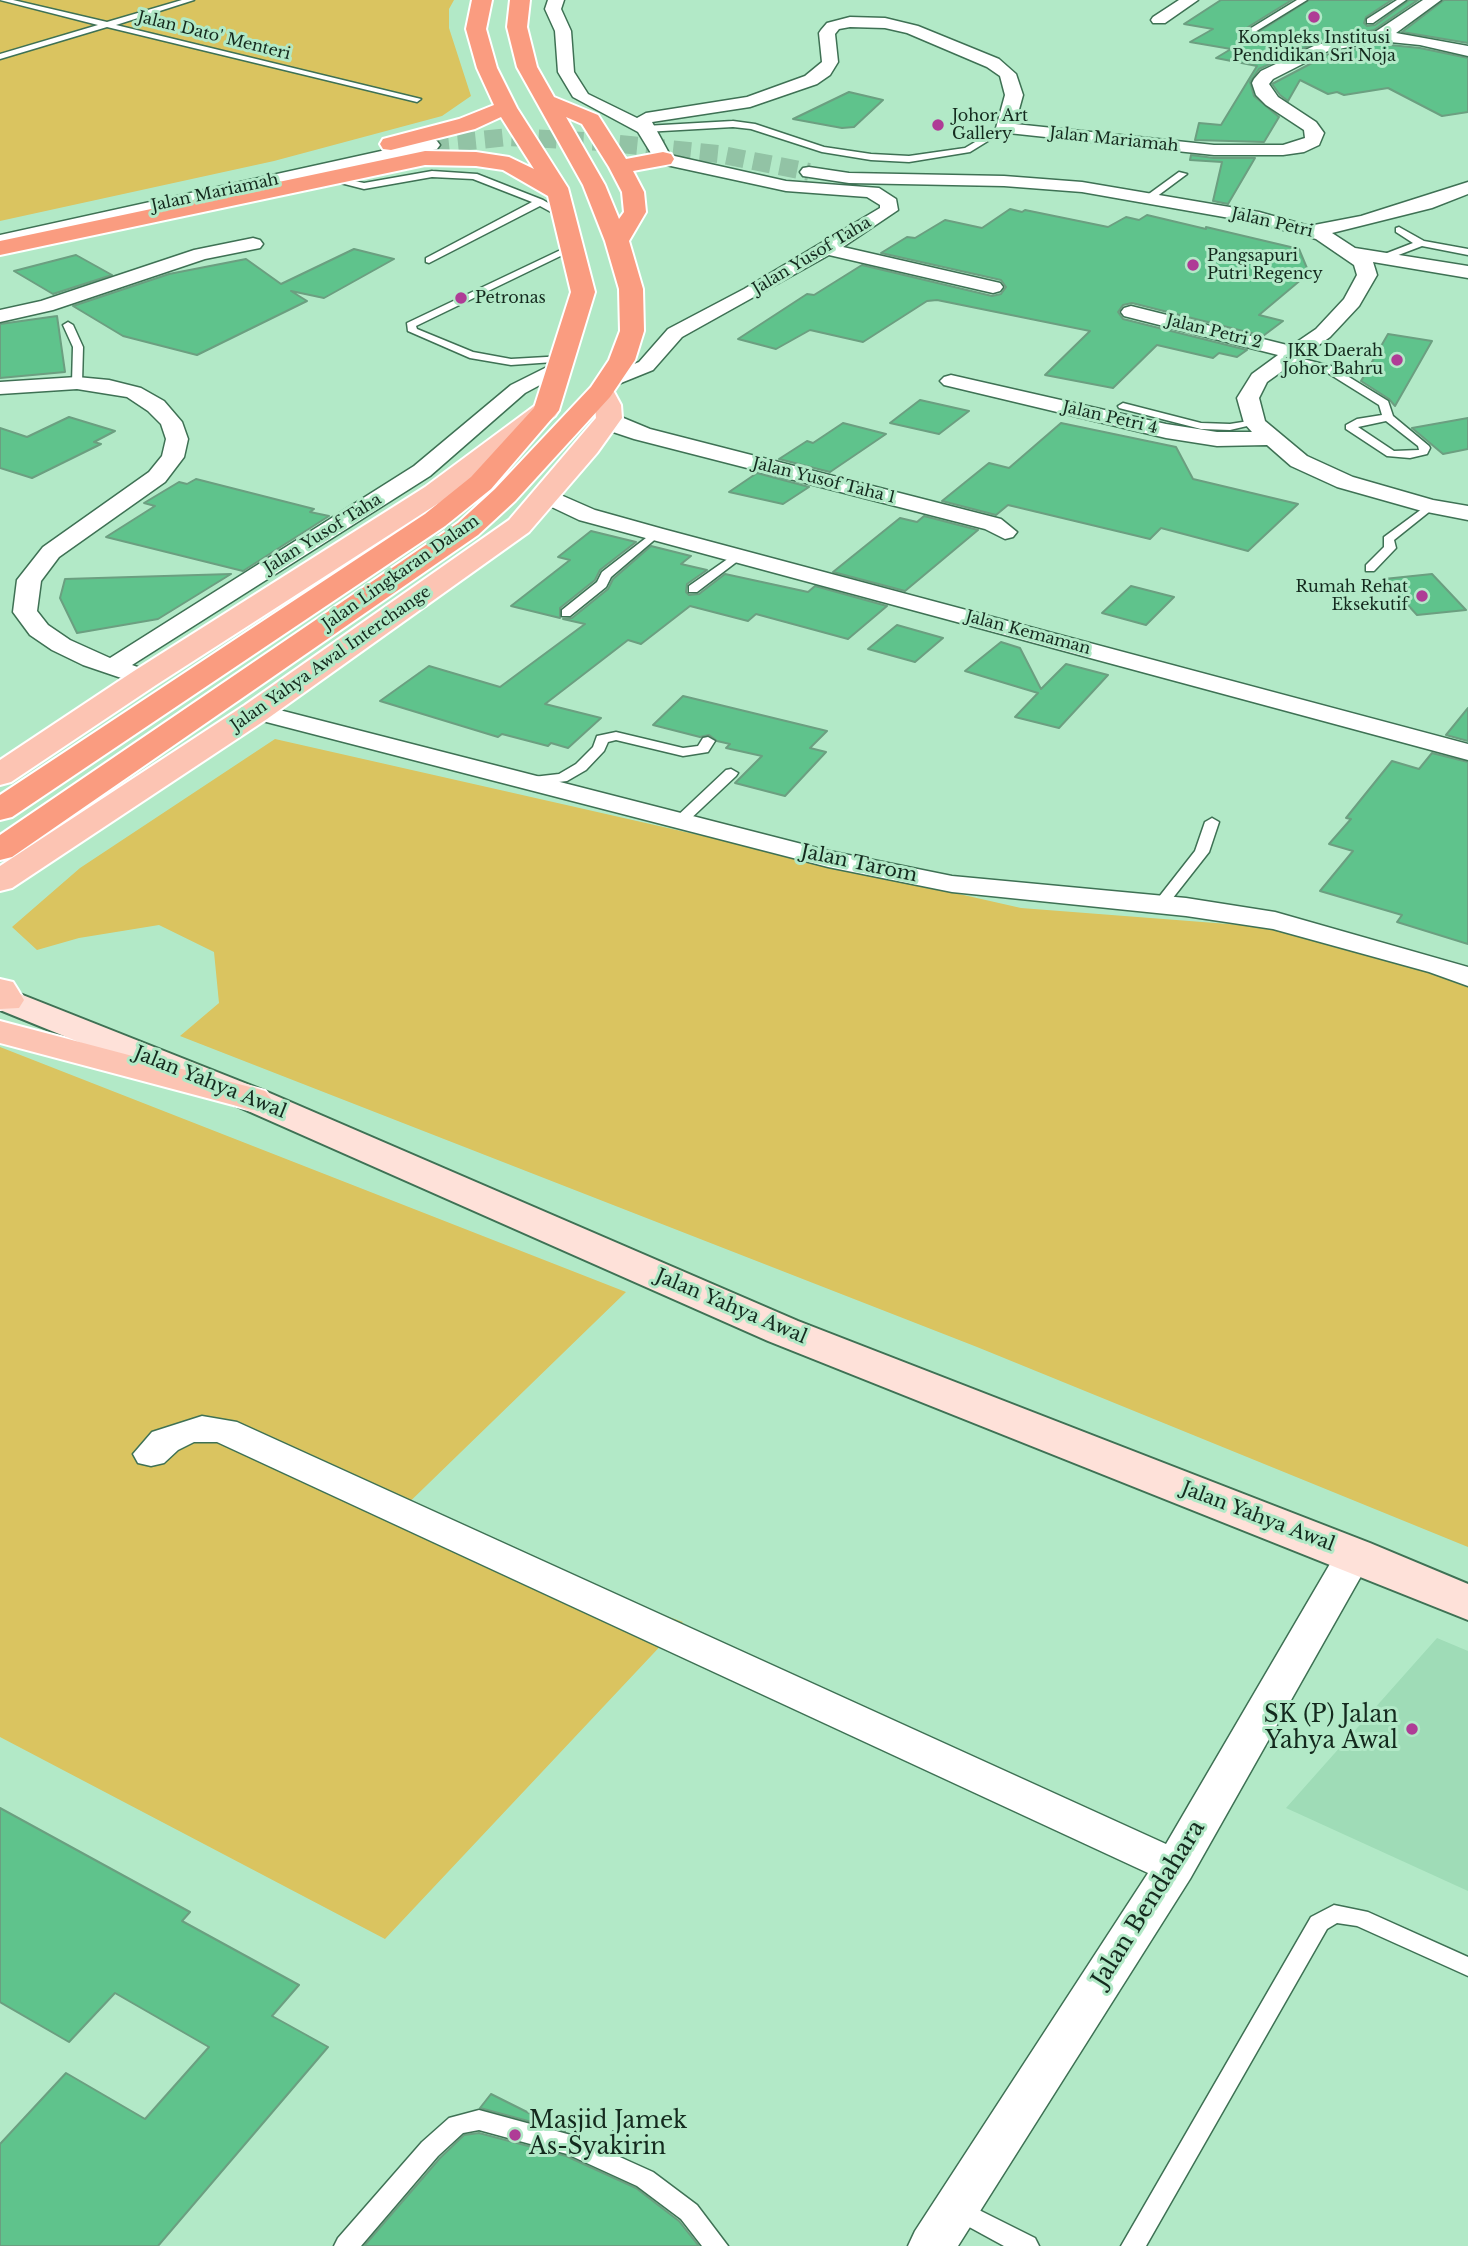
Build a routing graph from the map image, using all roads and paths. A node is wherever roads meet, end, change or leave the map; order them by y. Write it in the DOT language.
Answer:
graph roads {
  1 [pos="4,0"];
  2 [pos="190,0"];
  3 [pos="482,0"];
  4 [pos="520,0"];
  5 [pos="556,0"];
  6 [pos="1190,0"];
  7 [pos="1303,0"];
  8 [pos="1402,0"];
  9 [pos="1433,0"];
  10 [pos="1159,20"];
  11 [pos="1370,20"];
  12 [pos="110,25"];
  13 [pos="1247,33"];
  14 [pos="1380,36"];
  15 [pos="1468,51"];
  16 [pos="0,57"];
  17 [pos="417,99"];
  18 [pos="544,100"];
  19 [pos="506,108"];
  20 [pos="604,109"];
  21 [pos="684,111"];
  22 [pos="1005,128"];
  23 [pos="645,130"];
  24 [pos="431,145"];
  25 [pos="663,159"];
  26 [pos="620,167"];
  27 [pos="809,172"];
  28 [pos="1182,174"];
  29 [pos="1468,188"];
  30 [pos="1149,198"];
  31 [pos="555,204"];
  32 [pos="1399,230"];
  33 [pos="1310,231"];
  34 [pos="0,233"];
  35 [pos="0,241"];
  36 [pos="617,241"];
  37 [pos="1421,243"];
  38 [pos="253,244"];
  39 [pos="0,248"];
  40 [pos="572,248"];
  41 [pos="826,249"];
  42 [pos="1468,251"];
  43 [pos="1351,253"];
  44 [pos="1385,257"];
  45 [pos="429,260"];
  46 [pos="1468,272"];
  47 [pos="993,288"];
  48 [pos="1131,312"];
  49 [pos="0,316"];
  50 [pos="68,325"];
  51 [pos="1294,355"];
  52 [pos="563,363"];
  53 [pos="951,381"];
  54 [pos="77,383"];
  55 [pos="0,388"];
  56 [pos="605,398"];
  57 [pos="1122,406"];
  58 [pos="546,410"];
  59 [pos="1388,417"];
  60 [pos="1263,430"];
  61 [pos="642,435"];
  62 [pos="589,447"];
  63 [pos="547,496"];
  64 [pos="1430,506"];
  65 [pos="1468,513"];
  66 [pos="587,515"];
  67 [pos="519,526"];
  68 [pos="1005,532"];
  69 [pos="655,534"];
  70 [pos="739,555"];
  71 [pos="1370,568"];
  72 [pos="693,589"];
  73 [pos="566,613"];
  74 [pos="112,667"];
  75 [pos="145,678"];
  76 [pos="256,712"];
  77 [pos="708,741"];
  78 [pos="1468,752"];
  79 [pos="731,773"];
  80 [pos="0,775"];
  81 [pos="525,781"];
  82 [pos="0,810"];
  83 [pos="689,811"];
  84 [pos="102,815"];
  85 [pos="1212,822"];
  86 [pos="0,850"];
  87 [pos="0,881"];
  88 [pos="1167,897"];
  89 [pos="0,904"];
  90 [pos="1468,977"];
  91 [pos="1,1005"];
  92 [pos="151,1454"];
  93 [pos="1354,1555"];
  94 [pos="1468,1604"];
  95 [pos="1175,1867"];
  96 [pos="1468,1967"];
  97 [pos="955,2208"];
  98 [pos="346,2246"];
  99 [pos="716,2246"];
  100 [pos="932,2246"];
  101 [pos="1027,2246"];
  102 [pos="1133,2246"];
  1 -- 12 [label="lane, Jalan Dato' Menteri"];
  2 -- 12 [label="lane"];
  3 -- 19 [label="highway, Jalan Lingkaran Dalam"];
  4 -- 18 [label="highway, Jalan Lingkaran Dalam"];
  5 -- 20 [label="street"];
  6 -- 10 [label="street"];
  7 -- 13 [label="lane"];
  8 -- 11 [label="lane"];
  9 -- 14 [label="street"];
  12 -- 16 [label="lane"];
  12 -- 17 [label="lane, Jalan Dato' Menteri"];
  14 -- 15 [label="street, Jalan Mariamah"];
  14 -- 22 [label="street, Jalan Mariamah"];
  18 -- 26 [label="highway"];
  18 -- 36 [label="highway, Jalan Lingkaran Dalam"];
  19 -- 31 [label="highway, Jalan Lingkaran Dalam"];
  19 -- 34 [label="highway"];
  20 -- 21 [label="street"];
  20 -- 23 [label="street"];
  21 -- 22 [label="street"];
  21 -- 23 [label="street"];
  22 -- 23 [label="lane"];
  23 -- 25 [label="street"];
  24 -- 35 [label="street, Jalan Mariamah"];
  25 -- 26 [label="highway"];
  25 -- 41 [label="street, Jalan Yusof Taha"];
  26 -- 36 [label="highway"];
  27 -- 30 [label="street, Jalan Petri"];
  28 -- 30 [label="lane"];
  29 -- 33 [label="street"];
  30 -- 33 [label="street, Jalan Petri"];
  31 -- 39 [label="highway"];
  31 -- 40 [label="highway, Jalan Lingkaran Dalam"];
  31 -- 45 [label="lane"];
  32 -- 37 [label="lane"];
  33 -- 43 [label="street, Jalan Petri"];
  36 -- 56 [label="highway, Jalan Lingkaran Dalam"];
  37 -- 42 [label="lane"];
  37 -- 44 [label="lane"];
  38 -- 49 [label="street"];
  40 -- 52 [label="highway, Jalan Lingkaran Dalam"];
  40 -- 52 [label="lane"];
  41 -- 47 [label="street"];
  41 -- 56 [label="street, Jalan Yusof Taha"];
  43 -- 44 [label="street"];
  43 -- 51 [label="street"];
  44 -- 46 [label="street"];
  48 -- 51 [label="street, Jalan Petri 2"];
  50 -- 54 [label="lane"];
  51 -- 59 [label="lane"];
  51 -- 60 [label="street"];
  52 -- 58 [label="highway, Jalan Lingkaran Dalam"];
  52 -- 74 [label="street, Jalan Yusof Taha"];
  53 -- 60 [label="street, Jalan Petri 4"];
  54 -- 55 [label="street"];
  54 -- 74 [label="street"];
  56 -- 61 [label="street, Jalan Yusof Taha 1"];
  56 -- 62 [label="main road, Jalan Yahya Awal Interchange"];
  56 -- 86 [label="highway, Jalan Lingkaran Dalam"];
  57 -- 60 [label="lane"];
  58 -- 75 [label="main road"];
  58 -- 82 [label="highway, Jalan Lingkaran Dalam"];
  59 -- 59 [label="lane"];
  60 -- 64 [label="street"];
  61 -- 62 [label="street, Jalan Yusof Taha 1"];
  61 -- 68 [label="street, Jalan Yusof Taha 1"];
  62 -- 63 [label="main road, Jalan Yahya Awal Interchange"];
  63 -- 66 [label="street, Jalan Kemaman"];
  63 -- 67 [label="main road, Jalan Yahya Awal Interchange"];
  64 -- 65 [label="street"];
  64 -- 71 [label="lane"];
  66 -- 67 [label="street, Jalan Kemaman"];
  66 -- 69 [label="street, Jalan Kemaman"];
  67 -- 76 [label="main road, Jalan Yahya Awal Interchange"];
  69 -- 70 [label="street, Jalan Kemaman"];
  69 -- 73 [label="lane"];
  70 -- 72 [label="lane"];
  70 -- 78 [label="street, Jalan Kemaman"];
  74 -- 75 [label="street"];
  75 -- 80 [label="main road"];
  76 -- 81 [label="street, Jalan Tarom"];
  76 -- 84 [label="main road, Jalan Yahya Awal Interchange"];
  77 -- 81 [label="lane"];
  79 -- 83 [label="lane"];
  81 -- 83 [label="street, Jalan Tarom"];
  83 -- 88 [label="street, Jalan Tarom"];
  84 -- 87 [label="main road, Jalan Yahya Awal Interchange"];
  84 -- 89 [label="main road"];
  85 -- 88 [label="lane"];
  88 -- 90 [label="street, Jalan Tarom"];
  91 -- 93 [label="main road, Jalan Yahya Awal"];
  92 -- 95 [label="street"];
  93 -- 94 [label="main road, Jalan Yahya Awal"];
  93 -- 95 [label="street, Jalan Bendahara"];
  95 -- 97 [label="street, Jalan Bendahara"];
  96 -- 102 [label="lane"];
  97 -- 100 [label="street, Jalan Bendahara"];
  97 -- 101 [label="lane"];
  98 -- 99 [label="lane"];
}
